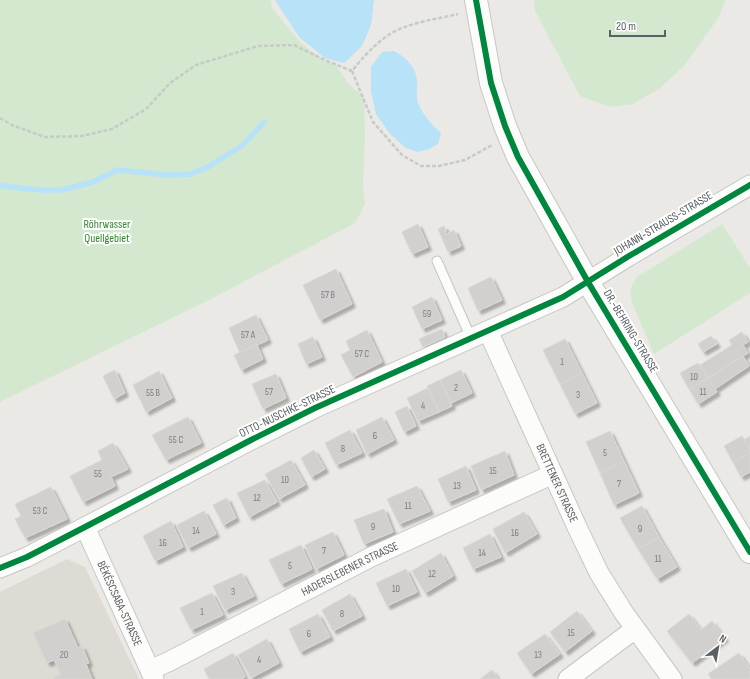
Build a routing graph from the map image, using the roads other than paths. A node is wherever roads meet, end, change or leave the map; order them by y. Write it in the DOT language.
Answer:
graph roads {
  1 [pos="476,0"];
  2 [pos="750,185"];
  3 [pos="437,261"];
  4 [pos="588,282"];
  5 [pos="480,334"];
  6 [pos="553,474"];
  7 [pos="85,527"];
  8 [pos="750,552"];
  9 [pos="0,568"];
  10 [pos="635,629"];
  11 [pos="152,674"];
  12 [pos="568,679"];
  13 [pos="672,679"];
  1 -- 4 [label="street, DR.-BEHRING-STRASSE"];
  2 -- 4 [label="street, JOHANN-STRAUSS-STRASSE"];
  3 -- 5 [label="lane"];
  4 -- 5 [label="street, OTTO-NUSCHKE-STRASSE"];
  4 -- 8 [label="street, DR.-BEHRING-STRASSE"];
  5 -- 6 [label="street, BRETTENER STRASSE"];
  5 -- 7 [label="street, OTTO-NUSCHKE-STRASSE"];
  6 -- 10 [label="street, BRETTENER STRASSE"];
  6 -- 11 [label="street, HADERSLEBENER STRASSE"];
  7 -- 9 [label="street, OTTO-NUSCHKE-STRASSE"];
  7 -- 11 [label="street, BÉKÉSCSABA-STRASSE"];
  10 -- 12 [label="street"];
  10 -- 13 [label="street, BRETTENER STRASSE"];
}
